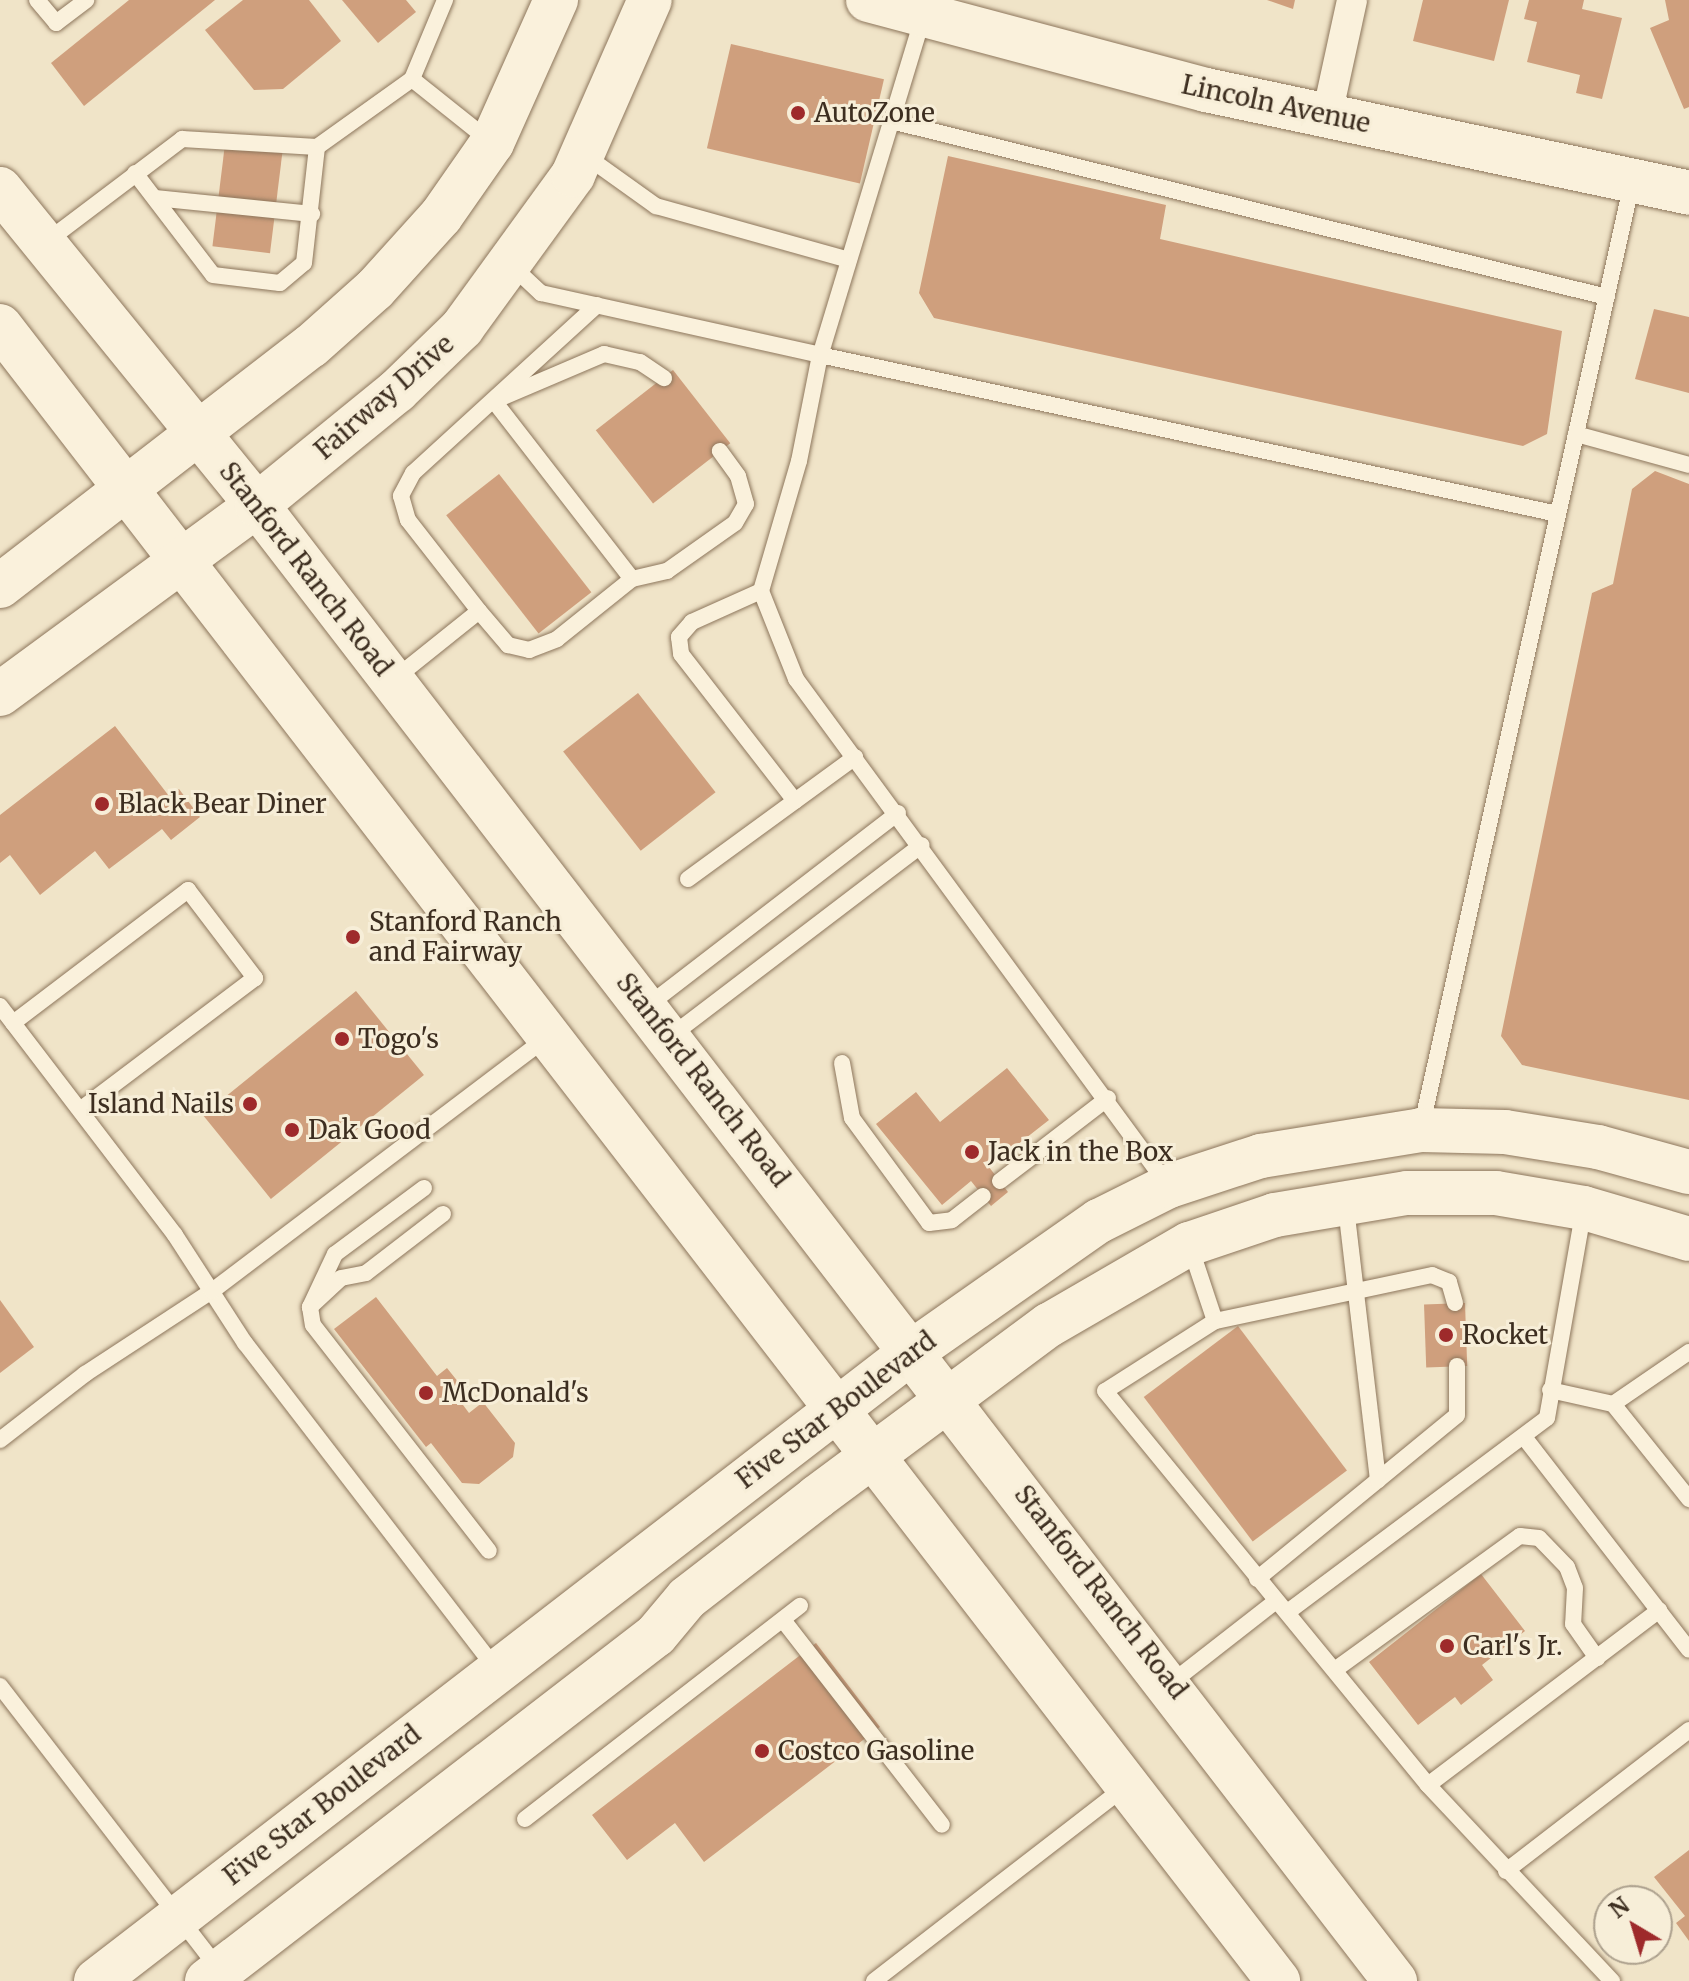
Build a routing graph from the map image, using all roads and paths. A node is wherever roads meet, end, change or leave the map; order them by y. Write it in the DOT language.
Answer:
graph roads {
  1 [pos="37,0"];
  2 [pos="86,0"];
  3 [pos="445,0"];
  4 [pos="556,0"];
  5 [pos="650,0"];
  6 [pos="868,0"];
  7 [pos="1352,0"];
  8 [pos="923,15"];
  9 [pos="412,79"];
  10 [pos="1327,115"];
  11 [pos="891,121"];
  12 [pos="492,143"];
  13 [pos="317,147"];
  14 [pos="583,154"];
  15 [pos="135,173"];
  16 [pos="1632,182"];
  17 [pos="0,189"];
  18 [pos="1689,193"];
  19 [pos="155,198"];
  20 [pos="312,214"];
  21 [pos="46,242"];
  22 [pos="849,260"];
  23 [pos="512,266"];
  24 [pos="1607,297"];
  25 [pos="597,305"];
  26 [pos="0,326"];
  27 [pos="820,355"];
  28 [pos="664,378"];
  29 [pos="494,401"];
  30 [pos="200,432"];
  31 [pos="1576,434"];
  32 [pos="720,451"];
  33 [pos="1689,465"];
  34 [pos="126,488"];
  35 [pos="257,505"];
  36 [pos="1558,514"];
  37 [pos="180,560"];
  38 [pos="632,579"];
  39 [pos="0,586"];
  40 [pos="761,591"];
  41 [pos="479,611"];
  42 [pos="393,681"];
  43 [pos="0,694"];
  44 [pos="855,757"];
  45 [pos="795,801"];
  46 [pos="898,813"];
  47 [pos="922,845"];
  48 [pos="688,879"];
  49 [pos="0,1006"];
  50 [pos="658,1022"];
  51 [pos="13,1023"];
  52 [pos="549,1036"];
  53 [pos="842,1063"];
  54 [pos="1108,1098"];
  55 [pos="80,1110"];
  56 [pos="1421,1130"];
  57 [pos="1689,1172"];
  58 [pos="1000,1181"];
  59 [pos="1169,1186"];
  60 [pos="424,1188"];
  61 [pos="983,1196"];
  62 [pos="1345,1201"];
  63 [pos="1584,1208"];
  64 [pos="443,1214"];
  65 [pos="1275,1215"];
  66 [pos="1689,1239"];
  67 [pos="1189,1244"];
  68 [pos="212,1291"];
  69 [pos="1356,1292"];
  70 [pos="1455,1303"];
  71 [pos="310,1307"];
  72 [pos="1215,1321"];
  73 [pos="913,1351"];
  74 [pos="1689,1352"];
  75 [pos="1457,1366"];
  76 [pos="1550,1390"];
  77 [pos="950,1398"];
  78 [pos="1613,1404"];
  79 [pos="837,1409"];
  80 [pos="1524,1437"];
  81 [pos="0,1440"];
  82 [pos="874,1455"];
  83 [pos="1378,1480"];
  84 [pos="1689,1499"];
  85 [pos="489,1551"];
  86 [pos="1257,1579"];
  87 [pos="800,1606"];
  88 [pos="1282,1606"];
  89 [pos="1659,1610"];
  90 [pos="783,1620"];
  91 [pos="1689,1650"];
  92 [pos="1597,1658"];
  93 [pos="1336,1669"];
  94 [pos="497,1670"];
  95 [pos="1171,1683"];
  96 [pos="0,1686"];
  97 [pos="538,1727"];
  98 [pos="1689,1730"];
  99 [pos="1128,1784"];
  100 [pos="1428,1785"];
  101 [pos="525,1819"];
  102 [pos="942,1825"];
  103 [pos="1506,1871"];
  104 [pos="178,1915"];
  105 [pos="219,1978"];
  106 [pos="96,1981"];
  107 [pos="874,1981"];
  108 [pos="1278,1981"];
  109 [pos="1395,1981"];
  110 [pos="1612,1981"];
  1 -- 2 [label="lane"];
  3 -- 9 [label="lane"];
  4 -- 12 [label="street"];
  5 -- 14 [label="street, Fairway Drive"];
  6 -- 8 [label="street, Lincoln Avenue"];
  7 -- 10 [label="street"];
  8 -- 10 [label="street, Lincoln Avenue"];
  8 -- 11 [label="lane"];
  9 -- 12 [label="lane"];
  9 -- 13 [label="lane"];
  10 -- 16 [label="street, Lincoln Avenue"];
  11 -- 22 [label="lane"];
  11 -- 24 [label="lane"];
  12 -- 30 [label="street"];
  13 -- 15 [label="lane"];
  13 -- 20 [label="lane"];
  14 -- 22 [label="lane"];
  14 -- 23 [label="street, Fairway Drive"];
  15 -- 19 [label="lane"];
  15 -- 21 [label="lane"];
  16 -- 18 [label="street, Lincoln Avenue"];
  16 -- 24 [label="lane"];
  17 -- 21 [label="street, Stanford Ranch Road"];
  19 -- 20 [label="lane"];
  19 -- 20 [label="lane"];
  21 -- 30 [label="street, Stanford Ranch Road"];
  22 -- 27 [label="lane"];
  23 -- 25 [label="lane"];
  23 -- 35 [label="street, Fairway Drive"];
  24 -- 31 [label="lane"];
  25 -- 27 [label="lane"];
  25 -- 29 [label="lane"];
  26 -- 34 [label="street"];
  27 -- 36 [label="lane"];
  27 -- 40 [label="lane"];
  28 -- 29 [label="lane"];
  29 -- 38 [label="lane"];
  29 -- 41 [label="lane"];
  30 -- 34 [label="street"];
  30 -- 35 [label="street, Stanford Ranch Road"];
  31 -- 33 [label="lane"];
  31 -- 36 [label="lane"];
  32 -- 38 [label="lane"];
  34 -- 37 [label="street"];
  34 -- 39 [label="street"];
  35 -- 37 [label="street, Fairway Drive"];
  35 -- 42 [label="street, Stanford Ranch Road"];
  36 -- 56 [label="lane"];
  37 -- 43 [label="street, Fairway Drive"];
  37 -- 52 [label="street"];
  38 -- 41 [label="lane"];
  40 -- 44 [label="lane"];
  40 -- 45 [label="lane"];
  41 -- 42 [label="lane"];
  42 -- 50 [label="street, Stanford Ranch Road"];
  44 -- 45 [label="lane"];
  44 -- 46 [label="lane"];
  45 -- 48 [label="lane"];
  46 -- 47 [label="lane"];
  46 -- 50 [label="lane"];
  47 -- 50 [label="lane"];
  47 -- 54 [label="lane"];
  49 -- 51 [label="lane"];
  50 -- 73 [label="street, Stanford Ranch Road"];
  51 -- 55 [label="lane"];
  51 -- 55 [label="lane"];
  52 -- 68 [label="lane"];
  52 -- 79 [label="street"];
  53 -- 61 [label="lane"];
  54 -- 58 [label="lane"];
  54 -- 59 [label="lane"];
  55 -- 68 [label="lane"];
  56 -- 57 [label="street, Five Star Boulevard"];
  56 -- 59 [label="street, Five Star Boulevard"];
  56 -- 65 [label="street"];
  59 -- 73 [label="street, Five Star Boulevard"];
  60 -- 71 [label="lane"];
  62 -- 63 [label="street"];
  62 -- 65 [label="street"];
  62 -- 69 [label="lane"];
  63 -- 66 [label="street"];
  63 -- 76 [label="lane"];
  64 -- 71 [label="lane"];
  65 -- 67 [label="street"];
  67 -- 72 [label="lane"];
  67 -- 77 [label="street"];
  68 -- 81 [label="lane"];
  68 -- 94 [label="lane"];
  69 -- 70 [label="lane"];
  69 -- 72 [label="lane"];
  69 -- 83 [label="lane"];
  71 -- 85 [label="lane"];
  72 -- 86 [label="lane"];
  73 -- 77 [label="street, Stanford Ranch Road"];
  73 -- 79 [label="street, Five Star Boulevard"];
  74 -- 78 [label="lane"];
  75 -- 83 [label="lane"];
  76 -- 78 [label="lane"];
  76 -- 80 [label="lane"];
  77 -- 82 [label="street"];
  77 -- 95 [label="street, Stanford Ranch Road"];
  78 -- 84 [label="lane"];
  79 -- 82 [label="street"];
  79 -- 94 [label="street, Five Star Boulevard"];
  80 -- 88 [label="lane"];
  80 -- 89 [label="lane"];
  82 -- 97 [label="street"];
  82 -- 99 [label="street"];
  83 -- 86 [label="lane"];
  86 -- 88 [label="lane"];
  87 -- 90 [label="lane"];
  88 -- 93 [label="lane"];
  88 -- 95 [label="lane"];
  89 -- 91 [label="lane"];
  89 -- 92 [label="lane"];
  90 -- 101 [label="lane"];
  90 -- 102 [label="lane"];
  92 -- 93 [label="lane"];
  92 -- 100 [label="lane"];
  93 -- 100 [label="lane"];
  94 -- 97 [label="street"];
  94 -- 104 [label="street, Five Star Boulevard"];
  95 -- 109 [label="street, Stanford Ranch Road"];
  96 -- 104 [label="lane"];
  97 -- 105 [label="street"];
  98 -- 103 [label="lane"];
  99 -- 107 [label="lane"];
  99 -- 108 [label="street"];
  100 -- 103 [label="lane"];
  103 -- 110 [label="lane"];
  104 -- 105 [label="lane"];
  104 -- 106 [label="street, Five Star Boulevard"];
}
